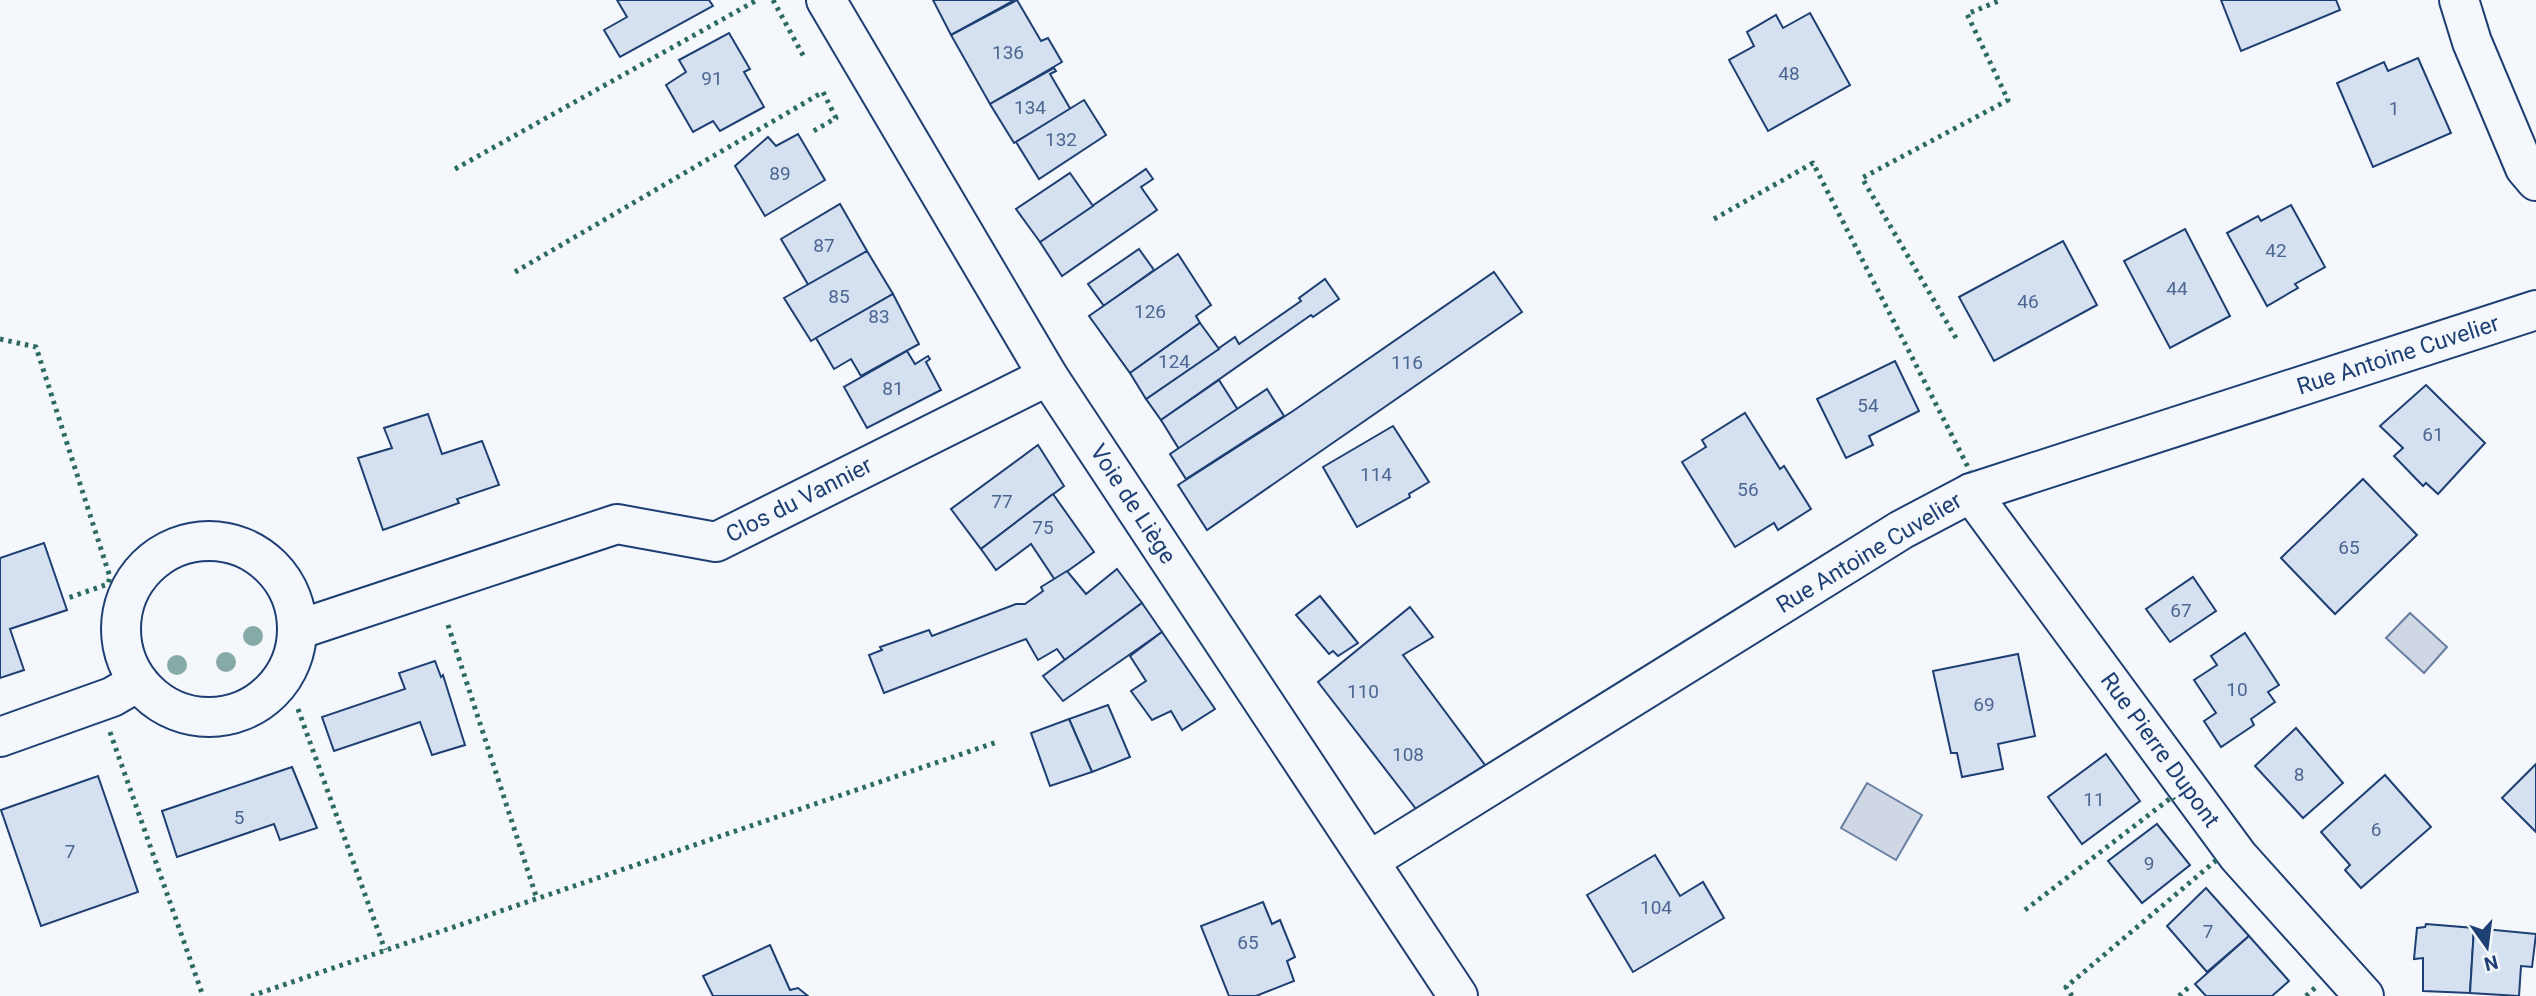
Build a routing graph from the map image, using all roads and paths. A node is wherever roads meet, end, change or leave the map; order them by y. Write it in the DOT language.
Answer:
graph roads {
  1 [pos="826,0"];
  2 [pos="2459,0"];
  3 [pos="2536,181"];
  4 [pos="2536,310"];
  5 [pos="1048,376"];
  6 [pos="1971,492"];
  7 [pos="298,630"];
  8 [pos="138,682"];
  9 [pos="0,737"];
  10 [pos="1369,860"];
  11 [pos="1458,996"];
  12 [pos="2364,996"];
  1 -- 5 [label="street, Voie de Liège"];
  2 -- 3 [label="street"];
  4 -- 6 [label="street, Rue Antoine Cuvelier"];
  5 -- 7 [label="street, Clos du Vannier"];
  5 -- 10 [label="street, Voie de Liège"];
  6 -- 10 [label="street, Rue Antoine Cuvelier"];
  6 -- 12 [label="street, Rue Pierre Dupont"];
  7 -- 8 [label="street"];
  7 -- 8 [label="street"];
  8 -- 9 [label="street"];
  10 -- 11 [label="street, Voie de Liège"];
}
